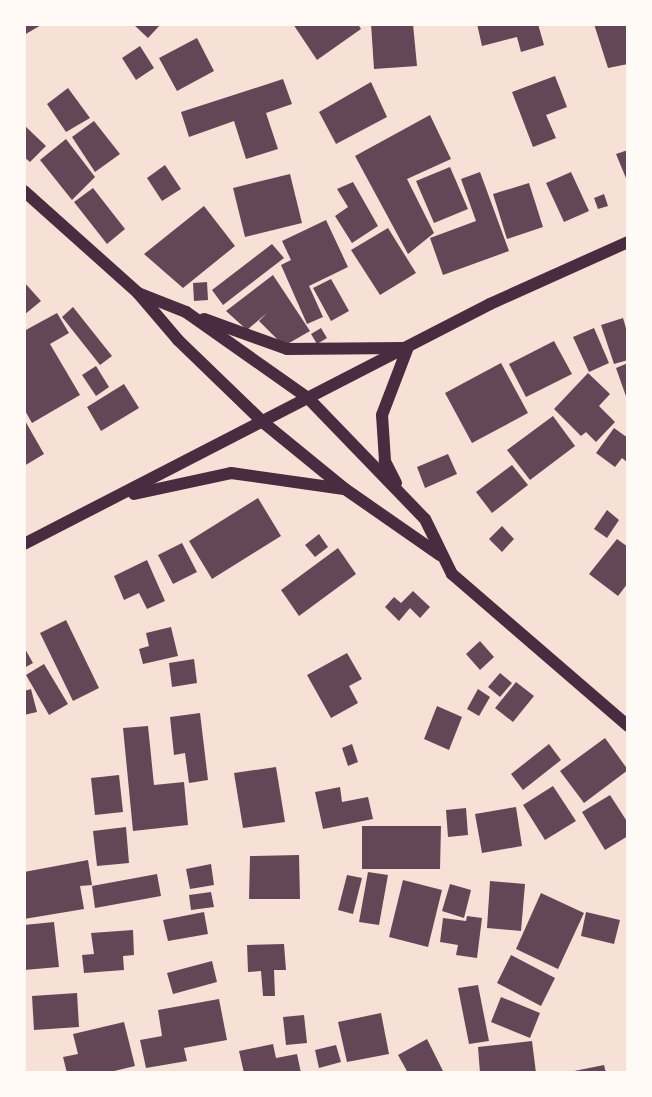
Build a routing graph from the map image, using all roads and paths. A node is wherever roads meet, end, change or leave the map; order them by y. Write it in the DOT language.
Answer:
graph roads {
  1 [pos="24,191"];
  2 [pos="628,242"];
  3 [pos="138,293"];
  4 [pos="186,312"];
  5 [pos="408,347"];
  6 [pos="308,398"];
  7 [pos="264,423"];
  8 [pos="345,489"];
  9 [pos="401,492"];
  10 [pos="110,501"];
  11 [pos="24,544"];
  12 [pos="440,555"];
  13 [pos="628,726"];
  1 -- 3 [label="main road"];
  2 -- 5 [label="main road"];
  3 -- 4 [label="main road"];
  3 -- 7 [label="main road"];
  4 -- 5 [label="main road"];
  4 -- 6 [label="main road"];
  5 -- 6 [label="main road"];
  5 -- 9 [label="main road"];
  6 -- 7 [label="main road"];
  6 -- 9 [label="main road"];
  7 -- 8 [label="main road"];
  7 -- 10 [label="main road"];
  8 -- 10 [label="main road"];
  8 -- 12 [label="main road"];
  9 -- 12 [label="main road"];
  10 -- 11 [label="main road"];
  12 -- 13 [label="main road"];
}
